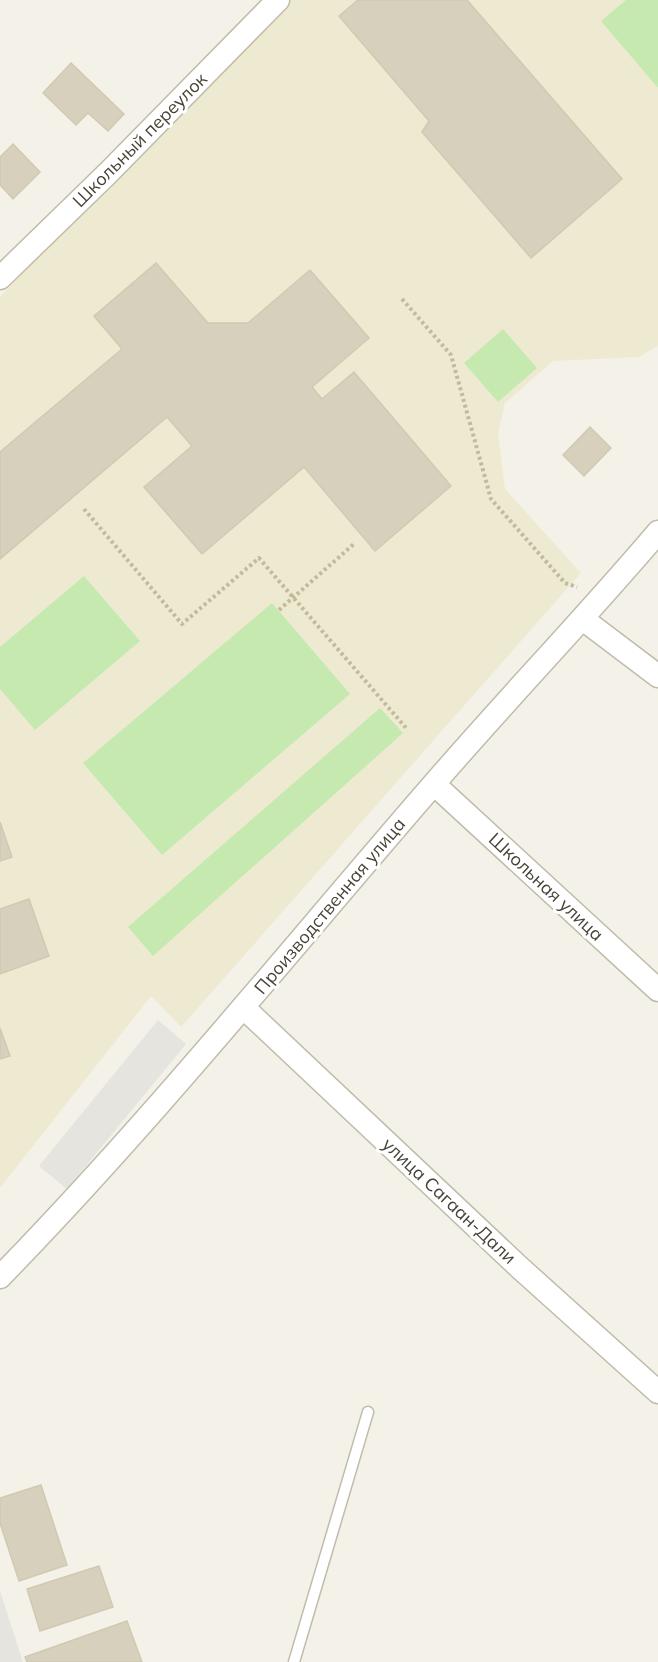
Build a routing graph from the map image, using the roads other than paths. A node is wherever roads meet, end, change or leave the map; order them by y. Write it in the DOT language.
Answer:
graph roads {
  1 [pos="278,0"];
  2 [pos="0,278"];
  3 [pos="658,532"];
  4 [pos="584,620"];
  5 [pos="658,676"];
  6 [pos="434,784"];
  7 [pos="658,990"];
  8 [pos="244,1008"];
  9 [pos="0,1277"];
  10 [pos="658,1392"];
  11 [pos="368,1412"];
  12 [pos="294,1662"];
  1 -- 2 [label="street, Школьный переулок"];
  3 -- 4 [label="street, Производственная улица"];
  4 -- 5 [label="street"];
  4 -- 6 [label="street, Производственная улица"];
  6 -- 7 [label="street, Школьная улица"];
  6 -- 8 [label="street, Производственная улица"];
  8 -- 9 [label="street, Производственная улица"];
  8 -- 10 [label="street, улица Сагаан-Дали"];
  11 -- 12 [label="lane"];
}
